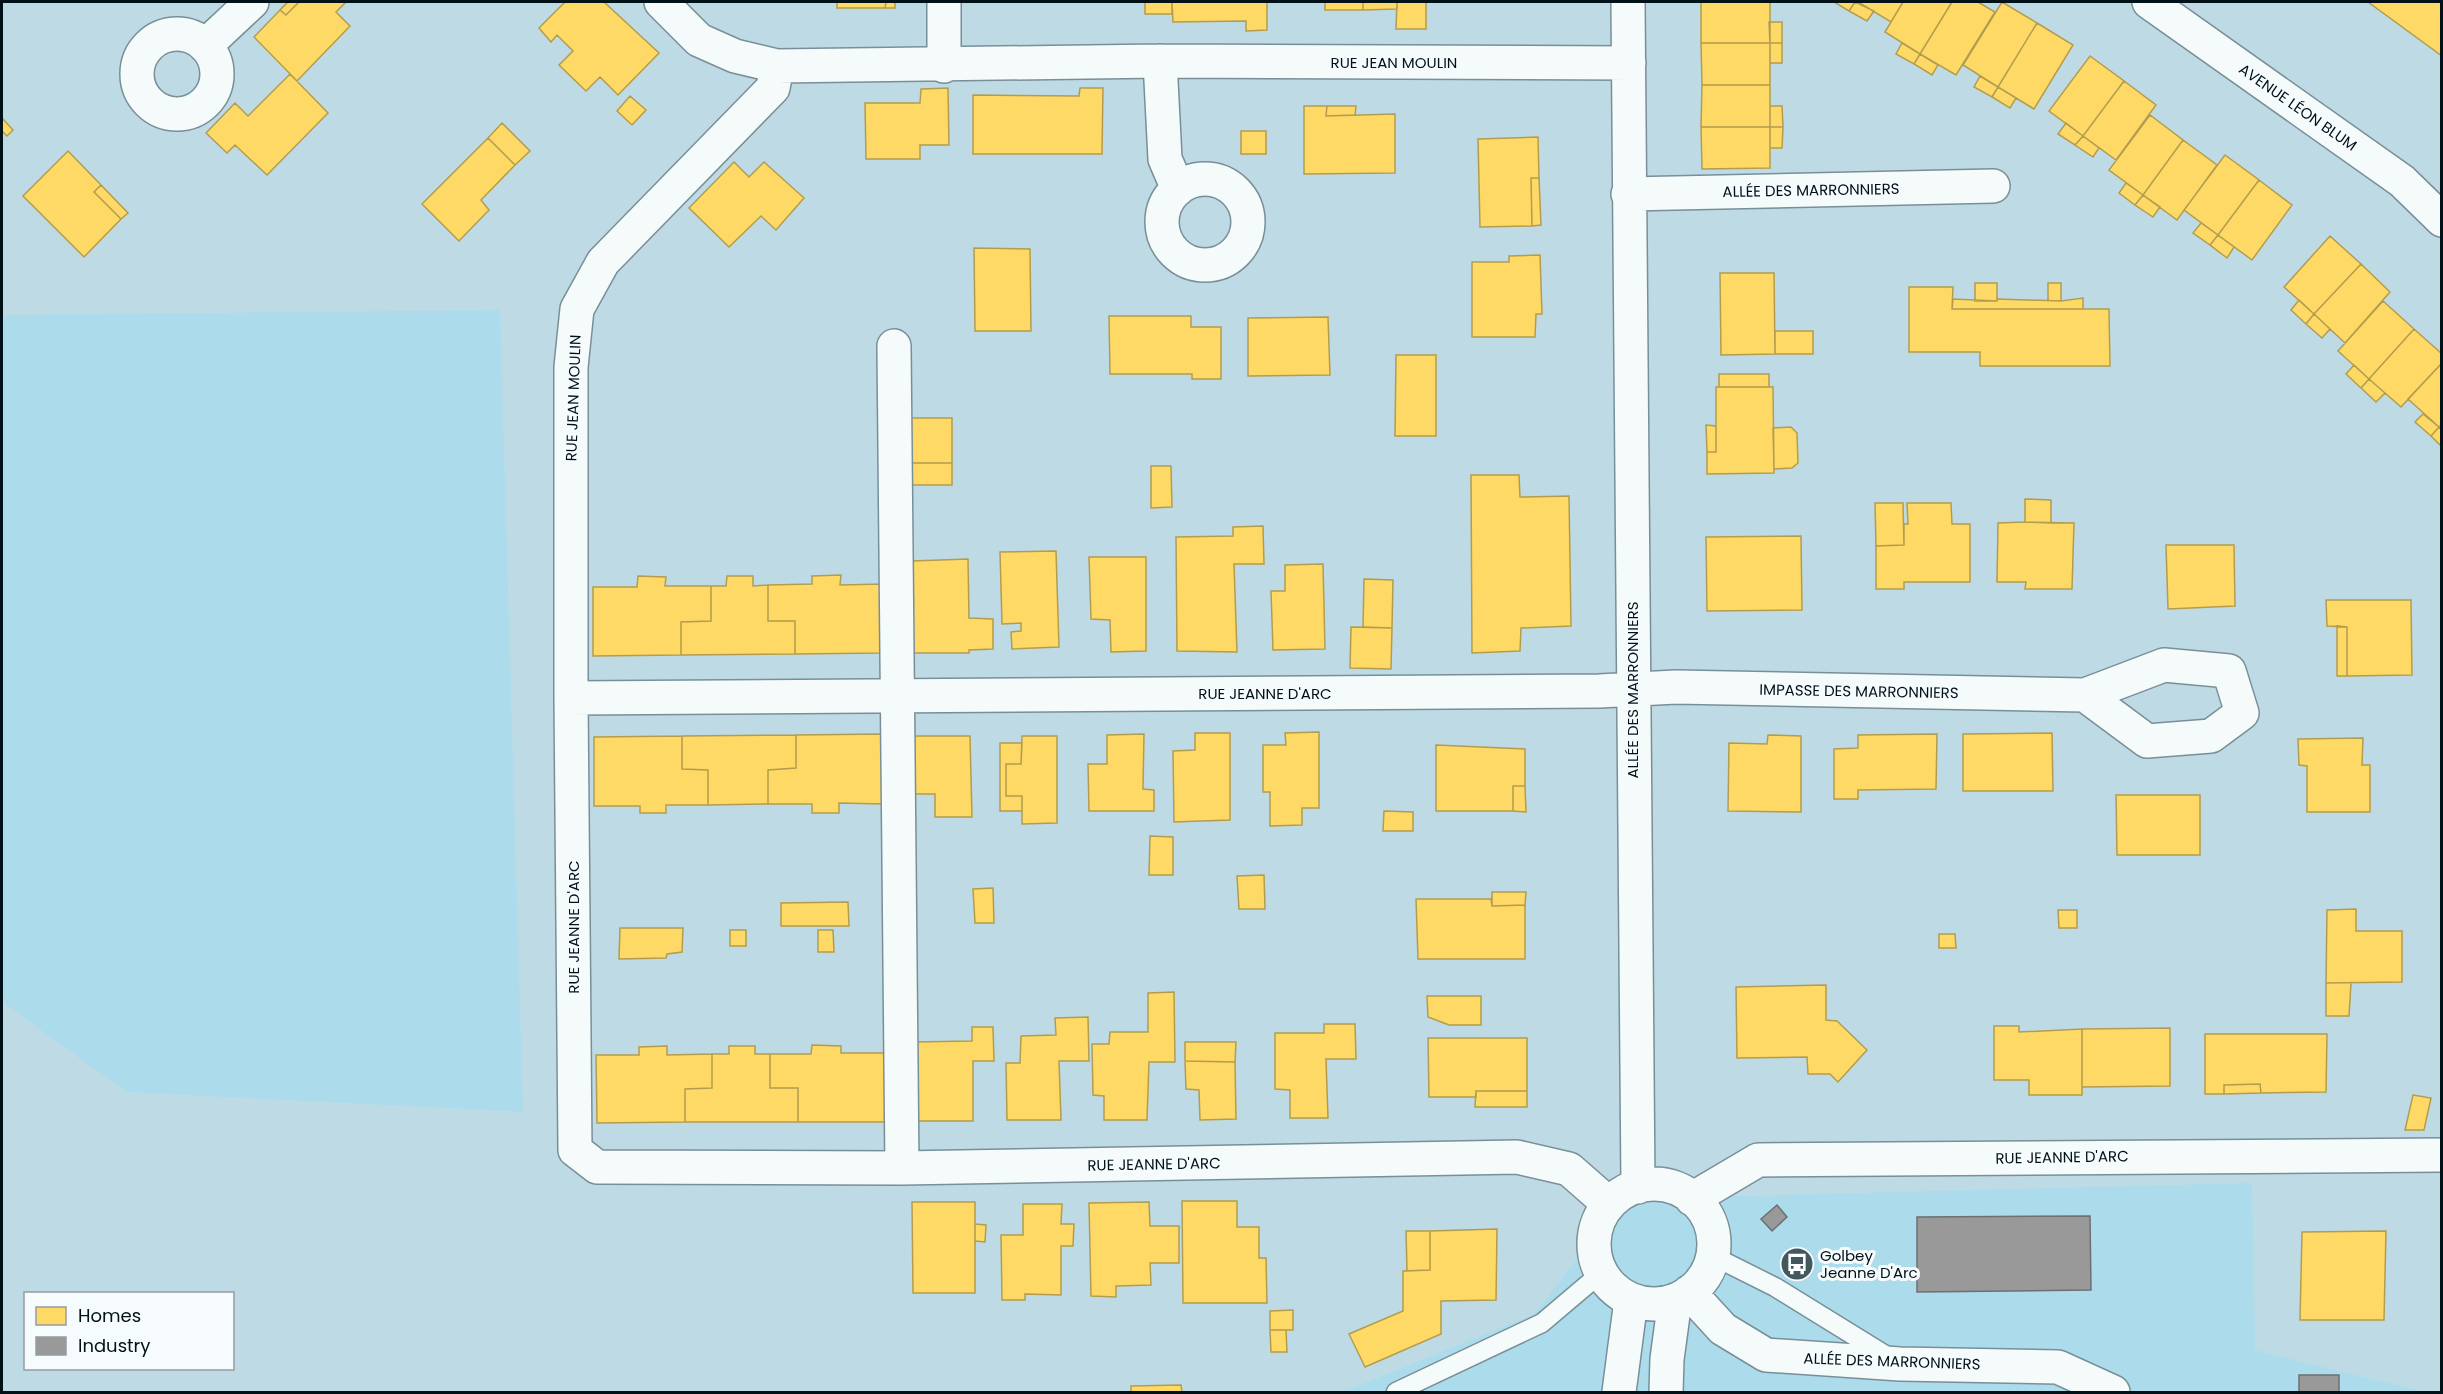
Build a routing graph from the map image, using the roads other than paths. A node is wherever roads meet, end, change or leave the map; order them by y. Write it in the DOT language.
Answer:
graph roads {
  1 [pos="252,2"];
  2 [pos="661,2"];
  3 [pos="944,2"];
  4 [pos="1628,2"];
  5 [pos="2149,2"];
  6 [pos="205,46"];
  7 [pos="1160,61"];
  8 [pos="1629,63"];
  9 [pos="777,66"];
  10 [pos="944,66"];
  11 [pos="1993,186"];
  12 [pos="1178,189"];
  13 [pos="1628,194"];
  14 [pos="2442,220"];
  15 [pos="894,346"];
  16 [pos="1632,687"];
  17 [pos="2085,695"];
  18 [pos="897,696"];
  19 [pos="571,698"];
  20 [pos="2442,1155"];
  21 [pos="902,1168"];
  22 [pos="1638,1187"];
  23 [pos="1692,1199"];
  24 [pos="1609,1203"];
  25 [pos="1713,1256"];
  26 [pos="1601,1273"];
  27 [pos="1682,1296"];
  28 [pos="1631,1300"];
  29 [pos="1900,1364"];
  30 [pos="1396,1392"];
  31 [pos="1619,1392"];
  32 [pos="1666,1392"];
  33 [pos="2113,1392"];
  1 -- 6 [label="street"];
  2 -- 9 [label="street, RUE JEAN MOULIN"];
  3 -- 10 [label="street"];
  4 -- 8 [label="street, ALLÉE DES MARRONNIERS"];
  5 -- 14 [label="street, AVENUE LÉON BLUM"];
  7 -- 8 [label="street, RUE JEAN MOULIN"];
  7 -- 10 [label="street, RUE JEAN MOULIN"];
  7 -- 12 [label="street"];
  8 -- 13 [label="street, ALLÉE DES MARRONNIERS"];
  9 -- 10 [label="street, RUE JEAN MOULIN"];
  9 -- 19 [label="street, RUE JEAN MOULIN"];
  11 -- 13 [label="street, ALLÉE DES MARRONNIERS"];
  13 -- 16 [label="street, ALLÉE DES MARRONNIERS"];
  15 -- 18 [label="street"];
  16 -- 17 [label="street, IMPASSE DES MARRONNIERS"];
  16 -- 18 [label="street, RUE JEANNE D'ARC"];
  16 -- 22 [label="street, ALLÉE DES MARRONNIERS"];
  18 -- 19 [label="street, RUE JEANNE D'ARC"];
  18 -- 21 [label="street"];
  19 -- 21 [label="street, RUE JEANNE D'ARC"];
  20 -- 23 [label="street, RUE JEANNE D'ARC"];
  21 -- 24 [label="street, RUE JEANNE D'ARC"];
  22 -- 23 [label="street"];
  22 -- 24 [label="street"];
  23 -- 25 [label="street"];
  24 -- 26 [label="street"];
  25 -- 27 [label="street"];
  25 -- 29 [label="lane"];
  26 -- 28 [label="street"];
  26 -- 30 [label="lane"];
  27 -- 28 [label="street"];
  27 -- 29 [label="street, ALLÉE DES MARRONNIERS"];
  27 -- 32 [label="street"];
  28 -- 31 [label="street"];
  29 -- 33 [label="street, ALLÉE DES MARRONNIERS"];
}
